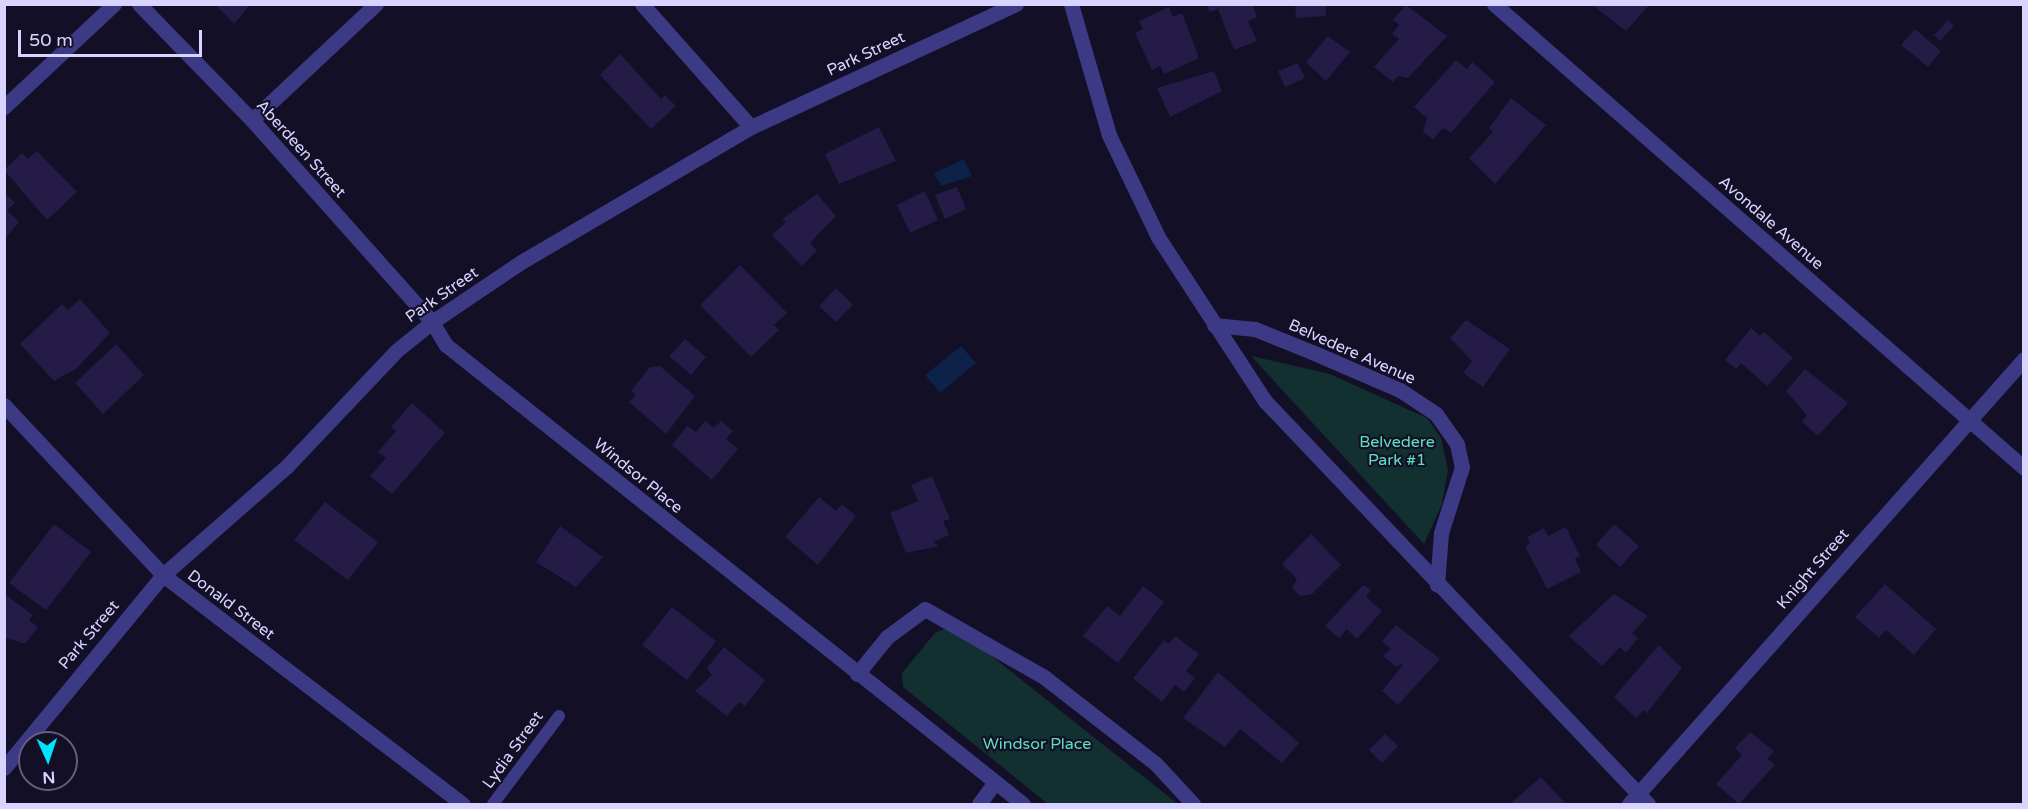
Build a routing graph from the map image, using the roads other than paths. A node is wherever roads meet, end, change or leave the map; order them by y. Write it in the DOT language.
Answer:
graph roads {
  1 [pos="114,4"];
  2 [pos="139,4"];
  3 [pos="376,4"];
  4 [pos="642,4"];
  5 [pos="1016,4"];
  6 [pos="1071,4"];
  7 [pos="1494,4"];
  8 [pos="4,107"];
  9 [pos="252,120"];
  10 [pos="751,127"];
  11 [pos="432,322"];
  12 [pos="1214,324"];
  13 [pos="2024,359"];
  14 [pos="4,405"];
  15 [pos="1968,420"];
  16 [pos="2024,468"];
  17 [pos="163,575"];
  18 [pos="1437,585"];
  19 [pos="857,674"];
  20 [pos="559,716"];
  21 [pos="4,768"];
  22 [pos="994,783"];
  23 [pos="1639,801"];
  24 [pos="463,804"];
  25 [pos="493,804"];
  26 [pos="979,804"];
  27 [pos="1023,804"];
  28 [pos="1193,804"];
  1 -- 8 [label="street"];
  2 -- 9 [label="street, Aberdeen Street"];
  3 -- 9 [label="street"];
  4 -- 10 [label="street"];
  5 -- 10 [label="street, Park Street"];
  6 -- 12 [label="street"];
  7 -- 15 [label="street, Avondale Avenue"];
  9 -- 11 [label="street, Aberdeen Street"];
  10 -- 11 [label="street, Park Street"];
  11 -- 17 [label="street, Park Street"];
  11 -- 19 [label="street, Windsor Place"];
  12 -- 18 [label="street"];
  12 -- 18 [label="street, Belvedere Avenue"];
  13 -- 15 [label="street, Knight Street"];
  14 -- 17 [label="street, Donald Street"];
  15 -- 16 [label="street, Avondale Avenue"];
  15 -- 23 [label="street, Knight Street"];
  17 -- 21 [label="street, Park Street"];
  17 -- 24 [label="street, Donald Street"];
  18 -- 23 [label="street"];
  19 -- 22 [label="street, Windsor Place"];
  19 -- 28 [label="street"];
  20 -- 25 [label="lane, Lydia Street"];
  22 -- 26 [label="street"];
  22 -- 27 [label="street, Windsor Place"];
}
